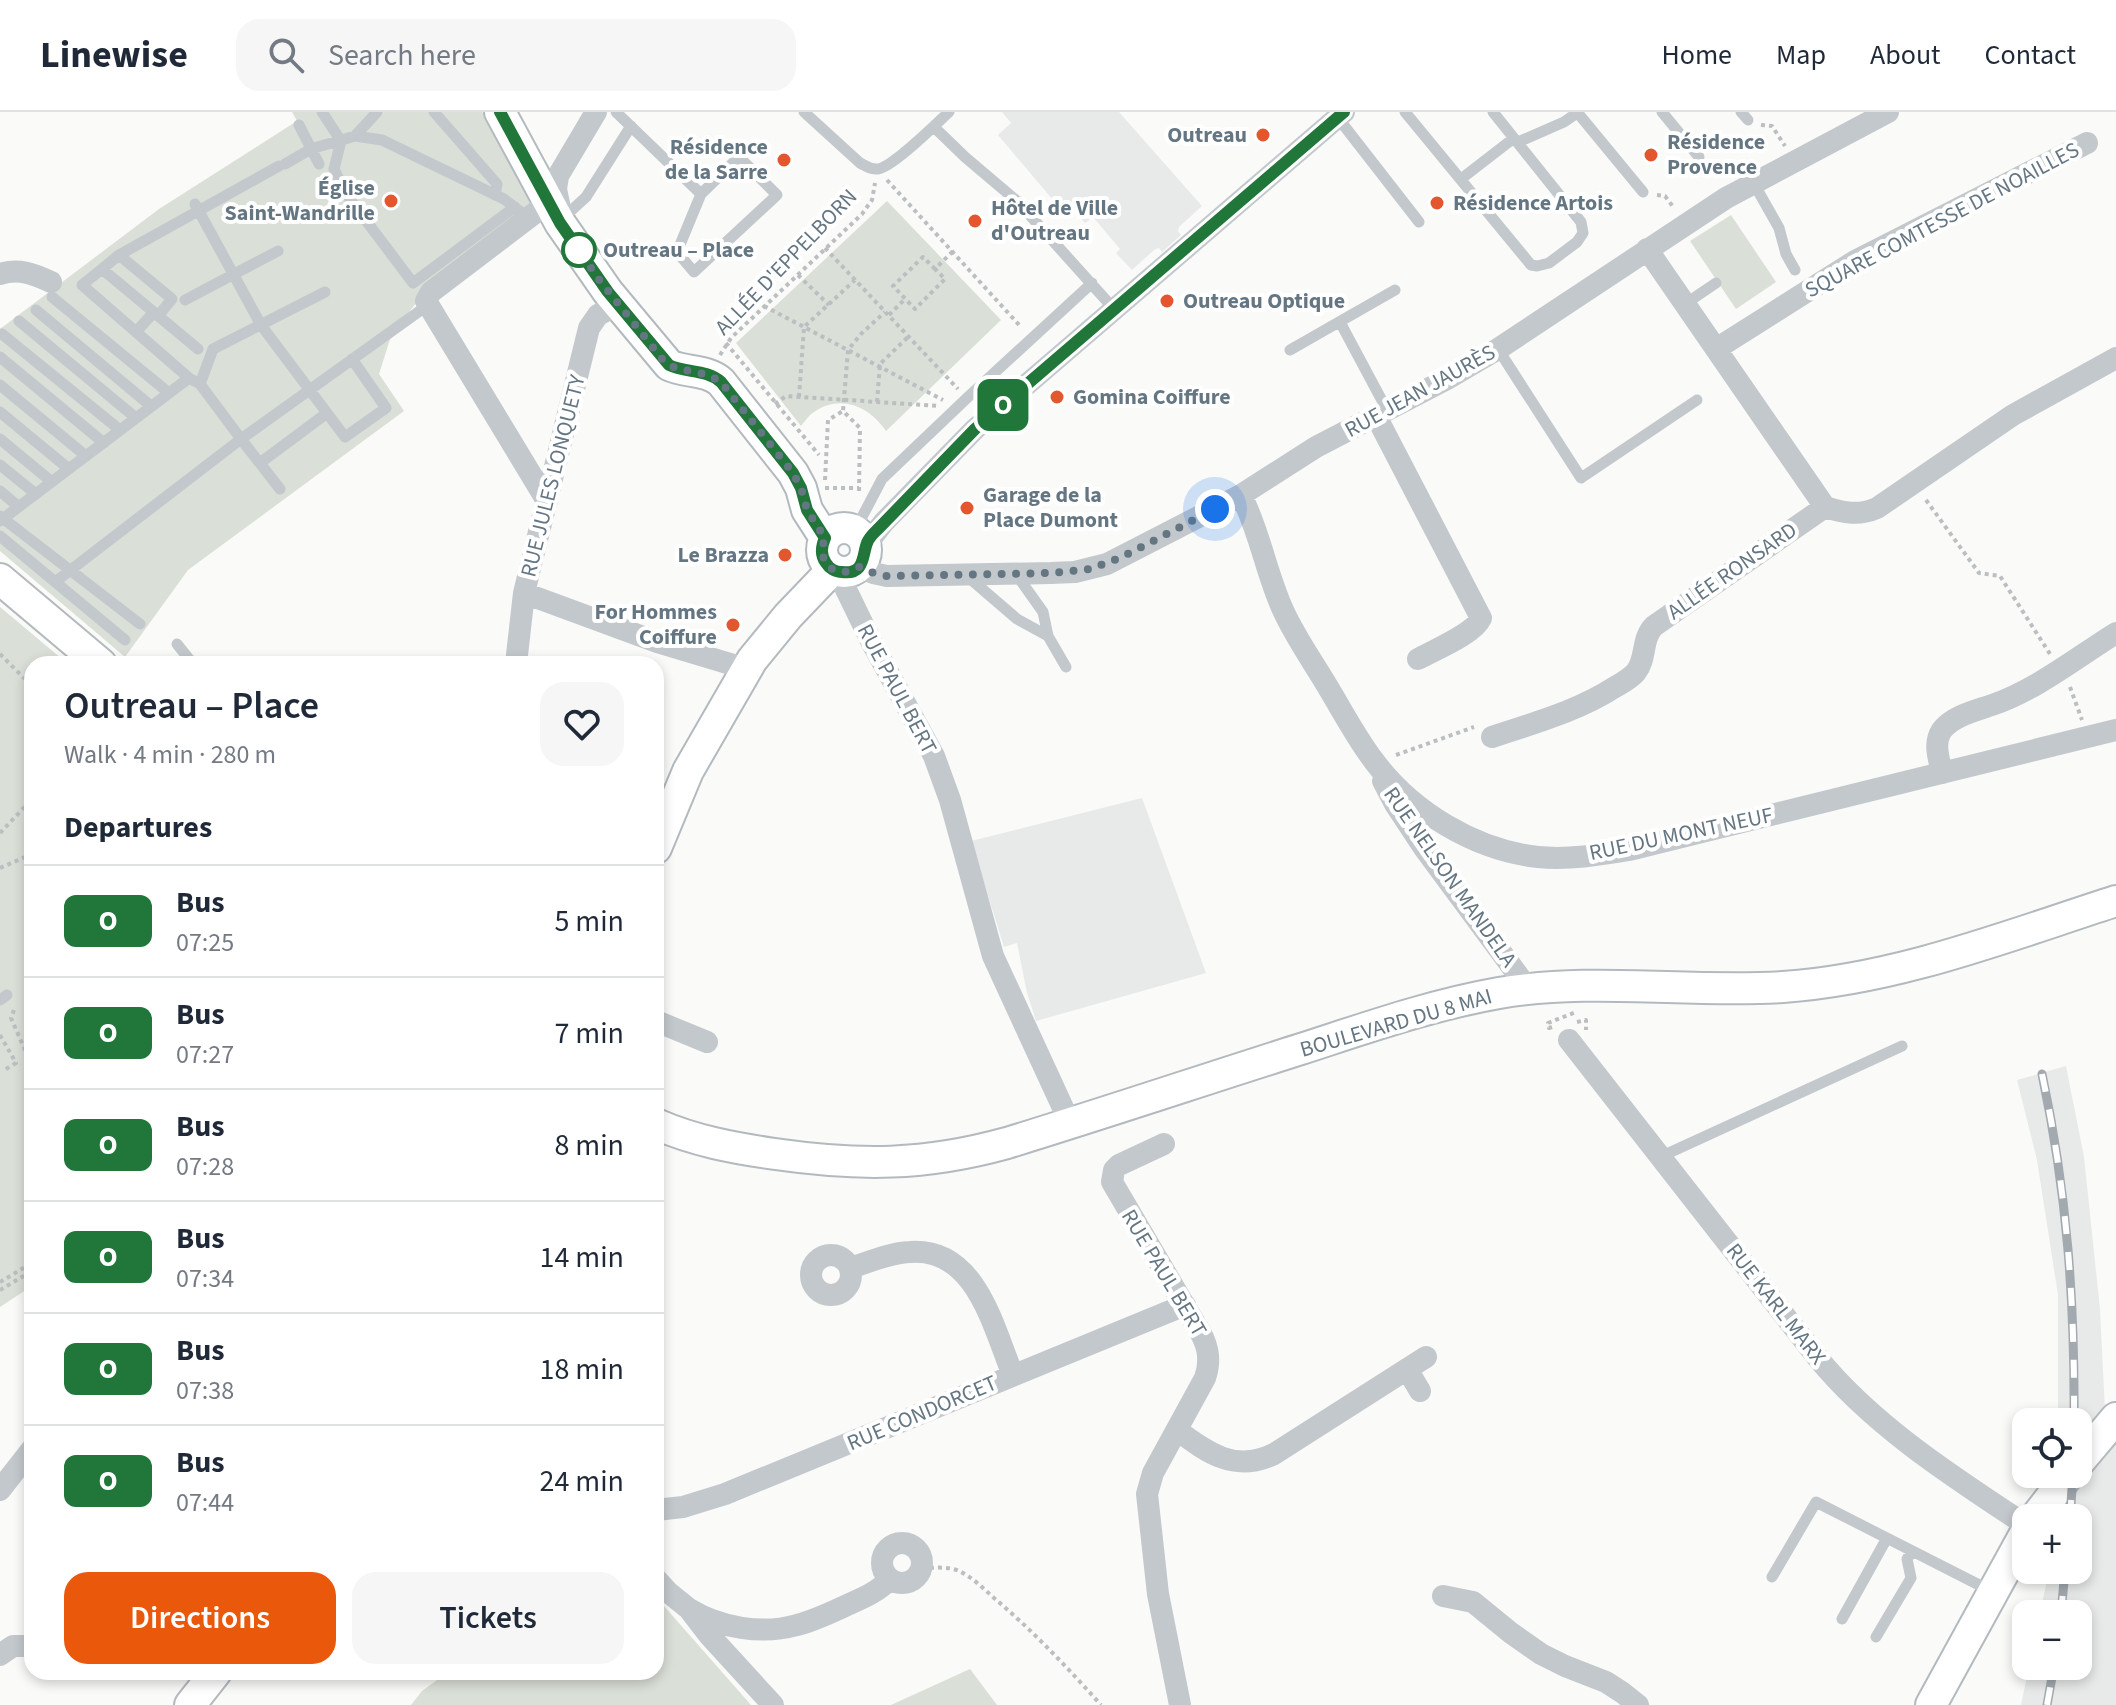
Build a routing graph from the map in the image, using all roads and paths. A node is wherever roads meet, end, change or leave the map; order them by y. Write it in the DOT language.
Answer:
graph roads {
  1 [pos="322,112"];
  2 [pos="377,112"];
  3 [pos="434,112"];
  4 [pos="500,112"];
  5 [pos="596,112"];
  6 [pos="616,112"];
  7 [pos="804,112"];
  8 [pos="949,112"];
  9 [pos="1405,112"];
  10 [pos="1493,112"];
  11 [pos="1662,112"];
  12 [pos="1888,112"];
  13 [pos="1582,114"];
  14 [pos="1341,115"];
  15 [pos="299,125"];
  16 [pos="631,126"];
  17 [pos="934,127"];
  18 [pos="1777,132"];
  19 [pos="355,136"];
  20 [pos="1516,140"];
  21 [pos="341,141"];
  22 [pos="2087,143"];
  23 [pos="1785,147"];
  24 [pos="311,149"];
  25 [pos="522,151"];
  26 [pos="573,151"];
  27 [pos="1699,157"];
  28 [pos="319,164"];
  29 [pos="878,169"];
  30 [pos="1461,179"];
  31 [pos="1753,182"];
  32 [pos="1643,192"];
  33 [pos="701,194"];
  34 [pos="495,195"];
  35 [pos="1667,198"];
  36 [pos="196,207"];
  37 [pos="1676,212"];
  38 [pos="547,217"];
  39 [pos="1419,222"];
  40 [pos="825,248"];
  41 [pos="1647,249"];
  42 [pos="278,251"];
  43 [pos="953,251"];
  44 [pos="119,255"];
  45 [pos="102,269"];
  46 [pos="935,269"];
  47 [pos="1795,270"];
  48 [pos="0,274"];
  49 [pos="232,275"];
  50 [pos="798,275"];
  51 [pos="855,280"];
  52 [pos="1092,283"];
  53 [pos="1716,283"];
  54 [pos="52,290"];
  55 [pos="1395,290"];
  56 [pos="325,292"];
  57 [pos="905,299"];
  58 [pos="185,300"];
  59 [pos="618,304"];
  60 [pos="1685,304"];
  61 [pos="428,305"];
  62 [pos="829,305"];
  63 [pos="764,306"];
  64 [pos="1114,309"];
  65 [pos="36,310"];
  66 [pos="887,313"];
  67 [pos="156,314"];
  68 [pos="19,321"];
  69 [pos="1340,322"];
  70 [pos="261,325"];
  71 [pos="804,327"];
  72 [pos="136,332"];
  73 [pos="2,334"];
  74 [pos="908,336"];
  75 [pos="1032,339"];
  76 [pos="726,343"];
  77 [pos="198,349"];
  78 [pos="1498,349"];
  79 [pos="1716,349"];
  80 [pos="848,350"];
  81 [pos="1290,350"];
  82 [pos="0,357"];
  83 [pos="2116,358"];
  84 [pos="352,359"];
  85 [pos="880,367"];
  86 [pos="709,375"];
  87 [pos="194,381"];
  88 [pos="0,385"];
  89 [pos="310,390"];
  90 [pos="169,393"];
  91 [pos="799,397"];
  92 [pos="967,398"];
  93 [pos="844,400"];
  94 [pos="1697,400"];
  95 [pos="877,402"];
  96 [pos="775,404"];
  97 [pos="151,406"];
  98 [pos="957,408"];
  99 [pos="843,411"];
  100 [pos="0,412"];
  101 [pos="327,413"];
  102 [pos="1382,413"];
  103 [pos="136,418"];
  104 [pos="120,430"];
  105 [pos="0,439"];
  106 [pos="241,439"];
  107 [pos="104,443"];
  108 [pos="819,455"];
  109 [pos="86,456"];
  110 [pos="260,463"];
  111 [pos="0,465"];
  112 [pos="69,469"];
  113 [pos="52,482"];
  114 [pos="859,488"];
  115 [pos="280,489"];
  116 [pos="0,491"];
  117 [pos="36,494"];
  118 [pos="1241,495"];
  119 [pos="1924,497"];
  120 [pos="816,499"];
  121 [pos="547,501"];
  122 [pos="19,507"];
  123 [pos="1825,507"];
  124 [pos="1,518"];
  125 [pos="0,536"];
  126 [pos="848,547"];
  127 [pos="70,570"];
  128 [pos="1016,574"];
  129 [pos="967,575"];
  130 [pos="0,579"];
  131 [pos="55,582"];
  132 [pos="524,593"];
  133 [pos="140,624"];
  134 [pos="2116,633"];
  135 [pos="1048,636"];
  136 [pos="125,640"];
  137 [pos="177,644"];
  138 [pos="0,654"];
  139 [pos="91,656"];
  140 [pos="187,656"];
  141 [pos="517,656"];
  142 [pos="1418,659"];
  143 [pos="2053,659"];
  144 [pos="1066,667"];
  145 [pos="747,669"];
  146 [pos="24,678"];
  147 [pos="2066,681"];
  148 [pos="2078,708"];
  149 [pos="2116,730"];
  150 [pos="1492,737"];
  151 [pos="1403,752"];
  152 [pos="1374,762"];
  153 [pos="1942,773"];
  154 [pos="24,808"];
  155 [pos="664,829"];
  156 [pos="0,833"];
  157 [pos="24,858"];
  158 [pos="0,868"];
  159 [pos="2116,901"];
  160 [pos="1529,990"];
  161 [pos="4,997"];
  162 [pos="664,1024"];
  163 [pos="0,1035"];
  164 [pos="1569,1040"];
  165 [pos="707,1042"];
  166 [pos="1902,1046"];
  167 [pos="24,1048"];
  168 [pos="4,1070"];
  169 [pos="664,1106"];
  170 [pos="664,1114"];
  171 [pos="692,1122"];
  172 [pos="1070,1123"];
  173 [pos="664,1127"];
  174 [pos="1164,1144"];
  175 [pos="777,1154"];
  176 [pos="1660,1157"];
  177 [pos="24,1268"];
  178 [pos="850,1268"];
  179 [pos="24,1276"];
  180 [pos="0,1282"];
  181 [pos="0,1290"];
  182 [pos="1185,1305"];
  183 [pos="1426,1357"];
  184 [pos="1407,1369"];
  185 [pos="1013,1375"];
  186 [pos="1420,1391"];
  187 [pos="2116,1418"];
  188 [pos="1177,1430"];
  189 [pos="2092,1446"];
  190 [pos="24,1459"];
  191 [pos="2058,1488"];
  192 [pos="0,1490"];
  193 [pos="2046,1504"];
  194 [pos="664,1509"];
  195 [pos="2012,1515"];
  196 [pos="1887,1538"];
  197 [pos="1912,1551"];
  198 [pos="2012,1556"];
  199 [pos="922,1568"];
  200 [pos="1772,1577"];
  201 [pos="890,1579"];
  202 [pos="664,1588"];
  203 [pos="1992,1591"];
  204 [pos="1443,1596"];
  205 [pos="689,1609"];
  206 [pos="1842,1619"];
  207 [pos="1876,1637"];
  208 [pos="24,1646"];
  209 [pos="0,1655"];
  210 [pos="210,1680"];
  211 [pos="190,1705"];
  212 [pos="773,1705"];
  213 [pos="1101,1705"];
  214 [pos="1180,1705"];
  215 [pos="1638,1705"];
  216 [pos="1931,1705"];
  1 -- 21 [label="lane"];
  2 -- 19 [label="lane"];
  3 -- 34 [label="lane"];
  4 -- 25 [label="main road"];
  5 -- 26 [label="street"];
  6 -- 16 [label="lane"];
  7 -- 29 [label="lane"];
  8 -- 17 [label="lane"];
  9 -- 30 [label="lane"];
  10 -- 20 [label="lane"];
  11 -- 27 [label="lane"];
  12 -- 31 [label="street, RUE JEAN JAURÈS"];
  13 -- 20 [label="lane"];
  13 -- 32 [label="lane"];
  14 -- 39 [label="lane"];
  14 -- 64 [label="street"];
  15 -- 24 [label="lane"];
  16 -- 33 [label="lane"];
  16 -- 38 [label="lane"];
  17 -- 29 [label="lane"];
  17 -- 52 [label="lane"];
  18 -- 23 [label="path"];
  19 -- 21 [label="lane"];
  19 -- 34 [label="lane"];
  20 -- 30 [label="lane"];
  20 -- 30 [label="lane"];
  21 -- 24 [label="lane"];
  21 -- 38 [label="lane"];
  22 -- 79 [label="street, SQUARE COMTESSE DE NOAILLES"];
  24 -- 28 [label="lane"];
  24 -- 36 [label="lane"];
  25 -- 26 [label="street"];
  25 -- 38 [label="main road"];
  26 -- 38 [label="street"];
  29 -- 40 [label="path, ALLÉE D'EPPELBORN"];
  29 -- 43 [label="path"];
  31 -- 41 [label="street, RUE JEAN JAURÈS"];
  31 -- 47 [label="lane"];
  33 -- 33 [label="lane"];
  34 -- 38 [label="lane"];
  35 -- 37 [label="path"];
  36 -- 44 [label="lane"];
  36 -- 49 [label="lane"];
  38 -- 59 [label="main road"];
  38 -- 61 [label="street"];
  40 -- 50 [label="path, ALLÉE D'EPPELBORN"];
  40 -- 51 [label="path"];
  41 -- 60 [label="street"];
  41 -- 78 [label="street, RUE JEAN JAURÈS"];
  42 -- 49 [label="lane"];
  43 -- 46 [label="path"];
  43 -- 75 [label="path"];
  44 -- 45 [label="lane"];
  44 -- 67 [label="lane"];
  45 -- 67 [label="lane"];
  45 -- 72 [label="lane"];
  46 -- 57 [label="path"];
  46 -- 57 [label="path"];
  48 -- 54 [label="street"];
  49 -- 58 [label="lane"];
  49 -- 70 [label="lane"];
  50 -- 62 [label="path"];
  50 -- 63 [label="path, ALLÉE D'EPPELBORN"];
  51 -- 62 [label="path"];
  51 -- 66 [label="path"];
  52 -- 64 [label="lane"];
  52 -- 75 [label="lane"];
  53 -- 60 [label="lane"];
  54 -- 90 [label="lane"];
  55 -- 69 [label="lane"];
  56 -- 70 [label="lane"];
  57 -- 66 [label="path"];
  59 -- 86 [label="main road"];
  59 -- 121 [label="street, RUE JULES LONQUETY"];
  60 -- 79 [label="street"];
  61 -- 84 [label="lane"];
  61 -- 121 [label="street"];
  62 -- 71 [label="path"];
  63 -- 71 [label="path"];
  63 -- 76 [label="path, ALLÉE D'EPPELBORN"];
  64 -- 126 [label="street"];
  65 -- 97 [label="lane"];
  66 -- 74 [label="path"];
  66 -- 80 [label="path"];
  67 -- 72 [label="lane"];
  67 -- 77 [label="lane"];
  68 -- 103 [label="lane"];
  69 -- 81 [label="lane"];
  69 -- 102 [label="lane"];
  70 -- 87 [label="lane"];
  70 -- 89 [label="lane"];
  71 -- 80 [label="path"];
  71 -- 91 [label="path"];
  72 -- 87 [label="lane"];
  73 -- 104 [label="lane"];
  74 -- 85 [label="path"];
  74 -- 92 [label="path"];
  75 -- 92 [label="lane"];
  76 -- 86 [label="path, ALLÉE D'EPPELBORN"];
  76 -- 96 [label="path"];
  78 -- 94 [label="lane"];
  78 -- 102 [label="street, RUE JEAN JAURÈS"];
  79 -- 123 [label="street"];
  80 -- 85 [label="path"];
  80 -- 93 [label="path"];
  82 -- 107 [label="lane"];
  83 -- 123 [label="street"];
  84 -- 89 [label="lane"];
  84 -- 101 [label="lane"];
  85 -- 95 [label="path"];
  85 -- 98 [label="path"];
  86 -- 120 [label="main road"];
  87 -- 90 [label="lane"];
  87 -- 106 [label="lane"];
  88 -- 109 [label="lane"];
  89 -- 101 [label="lane"];
  89 -- 106 [label="lane"];
  90 -- 97 [label="lane"];
  91 -- 93 [label="path"];
  91 -- 96 [label="path"];
  92 -- 98 [label="lane"];
  93 -- 95 [label="path"];
  93 -- 99 [label="path"];
  95 -- 98 [label="path"];
  96 -- 108 [label="path"];
  97 -- 103 [label="lane"];
  98 -- 126 [label="lane"];
  99 -- 114 [label="path"];
  99 -- 120 [label="path"];
  100 -- 112 [label="lane"];
  101 -- 110 [label="lane"];
  102 -- 118 [label="street, RUE JEAN JAURÈS"];
  102 -- 142 [label="street"];
  103 -- 104 [label="lane"];
  104 -- 107 [label="lane"];
  105 -- 113 [label="lane"];
  106 -- 110 [label="lane"];
  106 -- 127 [label="lane"];
  107 -- 109 [label="lane"];
  109 -- 112 [label="lane"];
  110 -- 115 [label="lane"];
  111 -- 117 [label="lane"];
  112 -- 113 [label="lane"];
  113 -- 117 [label="lane"];
  114 -- 120 [label="path"];
  114 -- 126 [label="path"];
  116 -- 122 [label="lane"];
  117 -- 122 [label="lane"];
  118 -- 128 [label="street, RUE JEAN JAURÈS"];
  118 -- 152 [label="street, RUE DU MONT NEUF"];
  119 -- 143 [label="path"];
  120 -- 126 [label="main road"];
  121 -- 132 [label="street, RUE JULES LONQUETY"];
  122 -- 124 [label="lane"];
  123 -- 150 [label="street, ALLÉE RONSARD"];
  124 -- 127 [label="lane"];
  125 -- 131 [label="lane"];
  126 -- 129 [label="street, RUE JEAN JAURÈS"];
  126 -- 145 [label="main road"];
  126 -- 172 [label="street, RUE PAUL BERT"];
  127 -- 131 [label="lane"];
  127 -- 133 [label="lane"];
  128 -- 129 [label="street, RUE JEAN JAURÈS"];
  128 -- 135 [label="lane"];
  129 -- 135 [label="lane"];
  130 -- 139 [label="main road"];
  131 -- 136 [label="lane"];
  132 -- 141 [label="street, RUE JULES LONQUETY"];
  132 -- 145 [label="street"];
  134 -- 153 [label="street"];
  135 -- 144 [label="lane"];
  137 -- 140 [label="lane"];
  138 -- 146 [label="path"];
  145 -- 155 [label="main road"];
  147 -- 148 [label="path"];
  149 -- 153 [label="street, RUE DU MONT NEUF"];
  150 -- 151 [label="path"];
  152 -- 153 [label="street, RUE DU MONT NEUF"];
  152 -- 160 [label="street, RUE NELSON MANDELA"];
  154 -- 156 [label="path"];
  157 -- 158 [label="path"];
  159 -- 160 [label="main road, BOULEVARD DU 8 MAI"];
  160 -- 172 [label="main road, BOULEVARD DU 8 MAI"];
  161 -- 167 [label="path"];
  162 -- 165 [label="street"];
  163 -- 168 [label="path"];
  164 -- 176 [label="street, RUE KARL MARX"];
  166 -- 176 [label="lane"];
  169 -- 171 [label="main road, BOULEVARD DU 8 MAI"];
  170 -- 171 [label="main road"];
  171 -- 175 [label="main road, BOULEVARD DU 8 MAI"];
  172 -- 175 [label="main road, BOULEVARD DU 8 MAI"];
  173 -- 175 [label="main road, BOULEVARD DU 8 MAI"];
  174 -- 182 [label="street, RUE PAUL BERT"];
  176 -- 195 [label="street, RUE KARL MARX"];
  177 -- 180 [label="path"];
  178 -- 185 [label="street"];
  179 -- 181 [label="path"];
  182 -- 185 [label="street, RUE CONDORCET"];
  182 -- 188 [label="street, RUE PAUL BERT"];
  183 -- 184 [label="street"];
  184 -- 186 [label="street"];
  184 -- 188 [label="street"];
  185 -- 194 [label="street, RUE CONDORCET"];
  187 -- 189 [label="main road"];
  188 -- 214 [label="street, RUE PAUL BERT"];
  190 -- 192 [label="street"];
  191 -- 193 [label="main road"];
  196 -- 197 [label="lane"];
  196 -- 200 [label="lane"];
  196 -- 206 [label="lane"];
  197 -- 203 [label="lane"];
  197 -- 207 [label="lane"];
  198 -- 203 [label="main road"];
  199 -- 201 [label="street"];
  199 -- 201 [label="street"];
  199 -- 213 [label="path"];
  201 -- 205 [label="street"];
  202 -- 205 [label="street"];
  203 -- 216 [label="main road"];
  204 -- 215 [label="street"];
  205 -- 212 [label="street"];
  208 -- 209 [label="street"];
  210 -- 211 [label="main road"];
}
